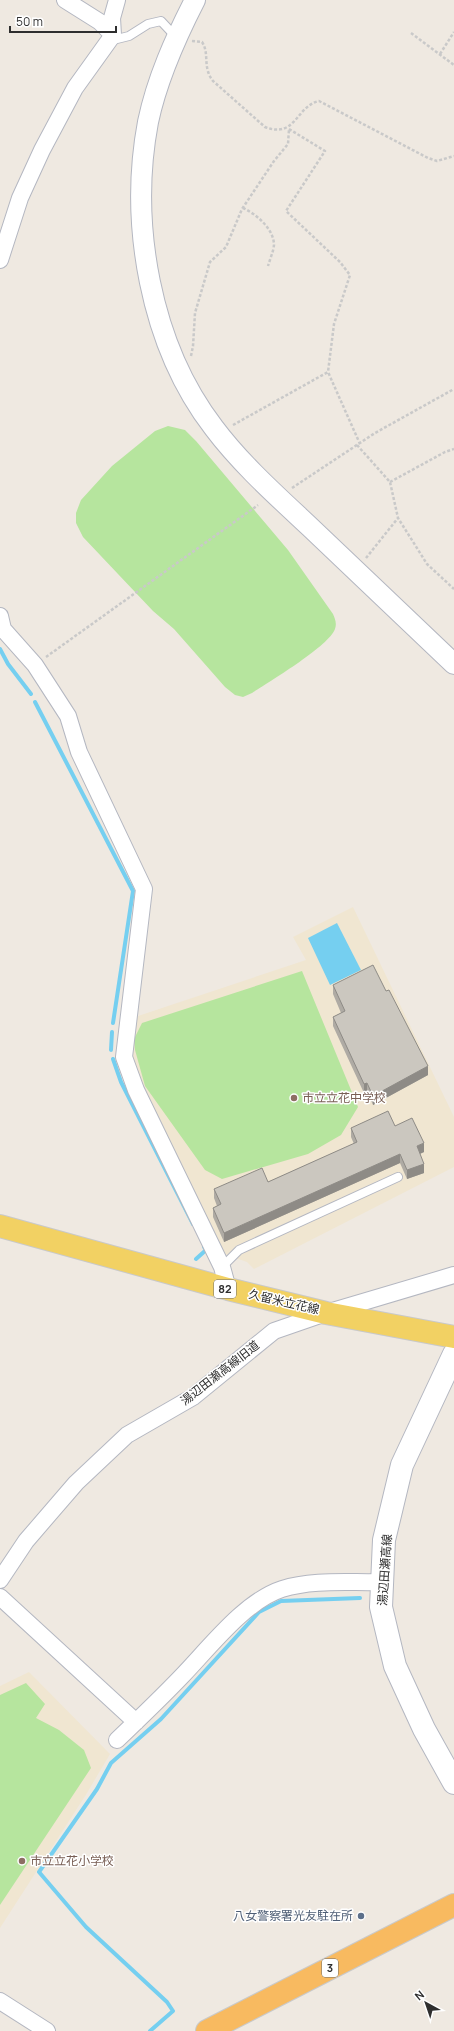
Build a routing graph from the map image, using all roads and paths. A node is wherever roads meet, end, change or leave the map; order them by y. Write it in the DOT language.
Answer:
graph roads {
  1 [pos="117,0"];
  2 [pos="195,0"];
  3 [pos="69,2"];
  4 [pos="106,20"];
  5 [pos="454,32"];
  6 [pos="411,33"];
  7 [pos="111,38"];
  8 [pos="176,38"];
  9 [pos="440,54"];
  10 [pos="454,65"];
  11 [pos="289,128"];
  12 [pos="454,156"];
  13 [pos="243,208"];
  14 [pos="4,234"];
  15 [pos="0,260"];
  16 [pos="268,266"];
  17 [pos="189,362"];
  18 [pos="328,372"];
  19 [pos="454,389"];
  20 [pos="230,426"];
  21 [pos="359,444"];
  22 [pos="454,449"];
  23 [pos="390,482"];
  24 [pos="278,497"];
  25 [pos="258,505"];
  26 [pos="398,518"];
  27 [pos="366,558"];
  28 [pos="454,590"];
  29 [pos="0,616"];
  30 [pos="454,664"];
  31 [pos="34,665"];
  32 [pos="398,1177"];
  33 [pos="0,1226"];
  34 [pos="222,1267"];
  35 [pos="454,1275"];
  36 [pos="228,1289"];
  37 [pos="326,1313"];
  38 [pos="454,1337"];
  39 [pos="454,1354"];
  40 [pos="0,1580"];
  41 [pos="382,1582"];
  42 [pos="0,1597"];
  43 [pos="136,1722"];
  44 [pos="117,1740"];
  45 [pos="454,1783"];
  46 [pos="454,1905"];
  47 [pos="0,2001"];
  48 [pos="47,2031"];
  49 [pos="207,2031"];
  1 -- 4 [label="street"];
  2 -- 8 [label="street"];
  3 -- 4 [label="street"];
  4 -- 7 [label="street"];
  5 -- 9 [label="path"];
  6 -- 9 [label="path"];
  7 -- 8 [label="lane"];
  7 -- 14 [label="street"];
  8 -- 11 [label="path"];
  8 -- 24 [label="street"];
  9 -- 10 [label="path"];
  11 -- 12 [label="path"];
  11 -- 13 [label="path"];
  11 -- 18 [label="path"];
  13 -- 16 [label="path"];
  13 -- 17 [label="path"];
  14 -- 15 [label="street"];
  18 -- 20 [label="path"];
  18 -- 21 [label="path"];
  19 -- 21 [label="path"];
  21 -- 23 [label="path"];
  21 -- 24 [label="path"];
  22 -- 23 [label="path"];
  23 -- 26 [label="path"];
  24 -- 30 [label="street"];
  25 -- 31 [label="path"];
  26 -- 27 [label="path"];
  26 -- 28 [label="path"];
  29 -- 31 [label="street"];
  31 -- 34 [label="street"];
  32 -- 34 [label="lane"];
  33 -- 36 [label="main road, 久留米立花線 / 82"];
  34 -- 36 [label="street"];
  35 -- 37 [label="street, 湯辺田瀬高線旧道"];
  36 -- 37 [label="main road, 久留米立花線 / 82"];
  37 -- 38 [label="main road, 久留米立花線 / 82"];
  37 -- 40 [label="street, 湯辺田瀬高線旧道"];
  39 -- 41 [label="main road, 湯辺田瀬高線"];
  41 -- 43 [label="street"];
  41 -- 45 [label="main road, 湯辺田瀬高線"];
  42 -- 43 [label="street"];
  43 -- 44 [label="street"];
  46 -- 49 [label="highway, 3"];
  47 -- 48 [label="street"];
}
